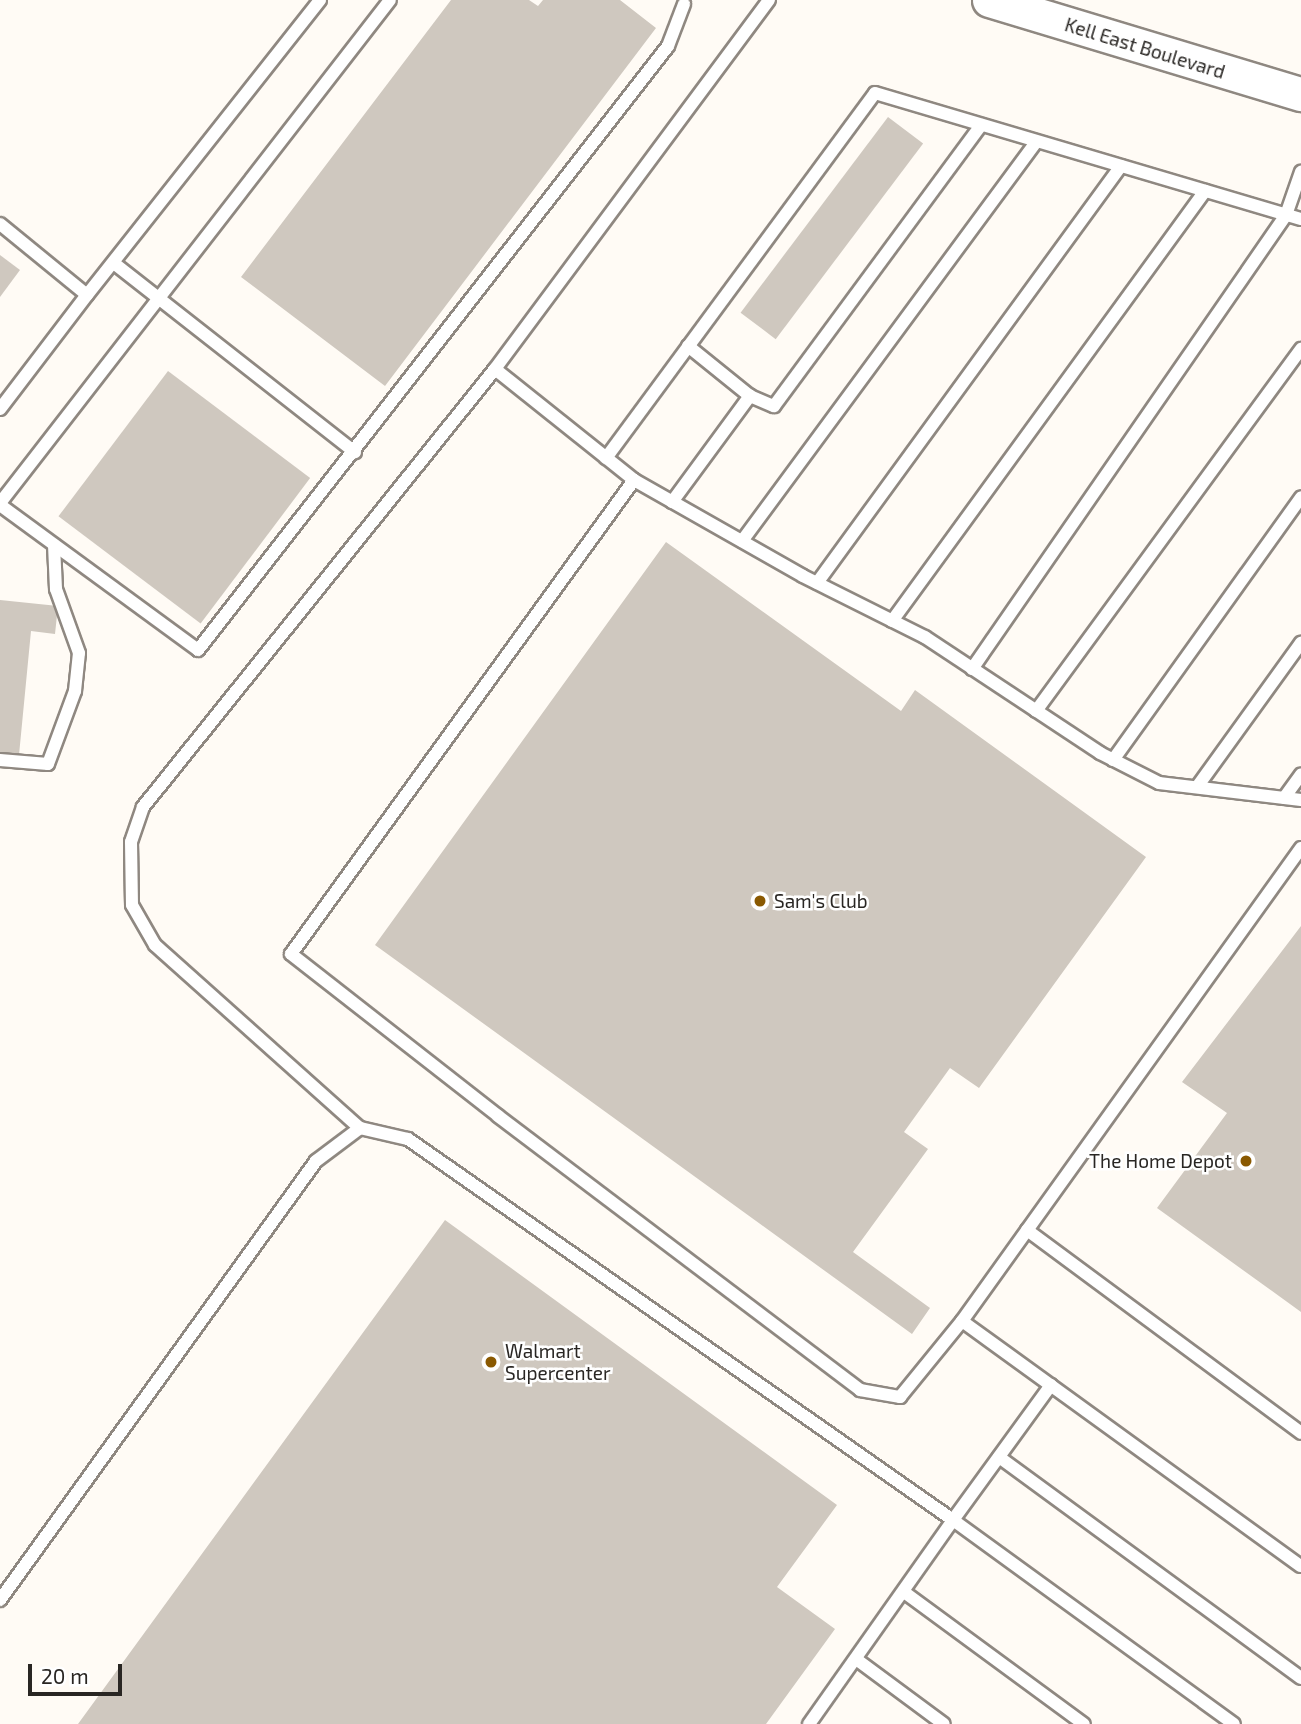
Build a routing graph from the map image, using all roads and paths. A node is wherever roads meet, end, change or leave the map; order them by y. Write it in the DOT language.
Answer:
graph roads {
  1 [pos="320,0"];
  2 [pos="390,0"];
  3 [pos="769,0"];
  4 [pos="989,0"];
  5 [pos="682,1"];
  6 [pos="1301,94"];
  7 [pos="981,125"];
  8 [pos="1037,142"];
  9 [pos="1121,166"];
  10 [pos="1301,172"];
  11 [pos="1205,191"];
  12 [pos="1286,215"];
  13 [pos="1301,219"];
  14 [pos="0,223"];
  15 [pos="115,264"];
  16 [pos="88,295"];
  17 [pos="159,300"];
  18 [pos="688,346"];
  19 [pos="1301,349"];
  20 [pos="495,369"];
  21 [pos="750,396"];
  22 [pos="0,409"];
  23 [pos="355,452"];
  24 [pos="606,458"];
  25 [pos="634,480"];
  26 [pos="1301,497"];
  27 [pos="672,502"];
  28 [pos="0,504"];
  29 [pos="743,541"];
  30 [pos="54,545"];
  31 [pos="817,583"];
  32 [pos="892,621"];
  33 [pos="1301,643"];
  34 [pos="972,668"];
  35 [pos="1036,711"];
  36 [pos="0,760"];
  37 [pos="1113,760"];
  38 [pos="1301,775"];
  39 [pos="1197,787"];
  40 [pos="1284,798"];
  41 [pos="1301,800"];
  42 [pos="1301,848"];
  43 [pos="360,1128"];
  44 [pos="1027,1230"];
  45 [pos="962,1321"];
  46 [pos="1051,1385"];
  47 [pos="1301,1433"];
  48 [pos="999,1457"];
  49 [pos="953,1520"];
  50 [pos="1301,1566"];
  51 [pos="904,1592"];
  52 [pos="0,1600"];
  53 [pos="856,1658"];
  54 [pos="1301,1678"];
  55 [pos="809,1724"];
  56 [pos="944,1724"];
  57 [pos="1084,1724"];
  58 [pos="1234,1724"];
  1 -- 15 [label="lane"];
  2 -- 17 [label="lane"];
  3 -- 20 [label="lane"];
  4 -- 6 [label="main road, Kell East Boulevard"];
  5 -- 23 [label="lane"];
  7 -- 8 [label="lane"];
  7 -- 18 [label="lane"];
  7 -- 21 [label="lane"];
  8 -- 9 [label="lane"];
  8 -- 29 [label="lane"];
  9 -- 11 [label="lane"];
  9 -- 31 [label="lane"];
  10 -- 12 [label="lane"];
  11 -- 12 [label="lane"];
  11 -- 32 [label="lane"];
  12 -- 13 [label="lane"];
  12 -- 34 [label="lane"];
  14 -- 16 [label="lane"];
  15 -- 16 [label="lane"];
  15 -- 17 [label="lane"];
  16 -- 22 [label="lane"];
  17 -- 23 [label="lane"];
  17 -- 28 [label="lane"];
  18 -- 21 [label="lane"];
  18 -- 24 [label="lane"];
  19 -- 35 [label="lane"];
  20 -- 24 [label="lane"];
  20 -- 43 [label="lane"];
  21 -- 27 [label="lane"];
  23 -- 30 [label="lane"];
  24 -- 25 [label="lane"];
  25 -- 27 [label="lane"];
  25 -- 45 [label="lane"];
  26 -- 37 [label="lane"];
  27 -- 29 [label="lane"];
  28 -- 30 [label="lane"];
  29 -- 31 [label="lane"];
  30 -- 36 [label="lane"];
  31 -- 32 [label="lane"];
  32 -- 34 [label="lane"];
  33 -- 39 [label="lane"];
  34 -- 35 [label="lane"];
  35 -- 37 [label="lane"];
  37 -- 39 [label="lane"];
  38 -- 40 [label="lane"];
  39 -- 40 [label="lane"];
  40 -- 41 [label="lane"];
  42 -- 44 [label="lane"];
  43 -- 49 [label="lane"];
  43 -- 52 [label="lane"];
  44 -- 45 [label="lane"];
  44 -- 47 [label="lane"];
  45 -- 46 [label="lane"];
  46 -- 48 [label="lane"];
  46 -- 50 [label="lane"];
  48 -- 49 [label="lane"];
  48 -- 54 [label="lane"];
  49 -- 51 [label="lane"];
  49 -- 58 [label="lane"];
  51 -- 53 [label="lane"];
  51 -- 57 [label="lane"];
  53 -- 55 [label="lane"];
  53 -- 56 [label="lane"];
}
